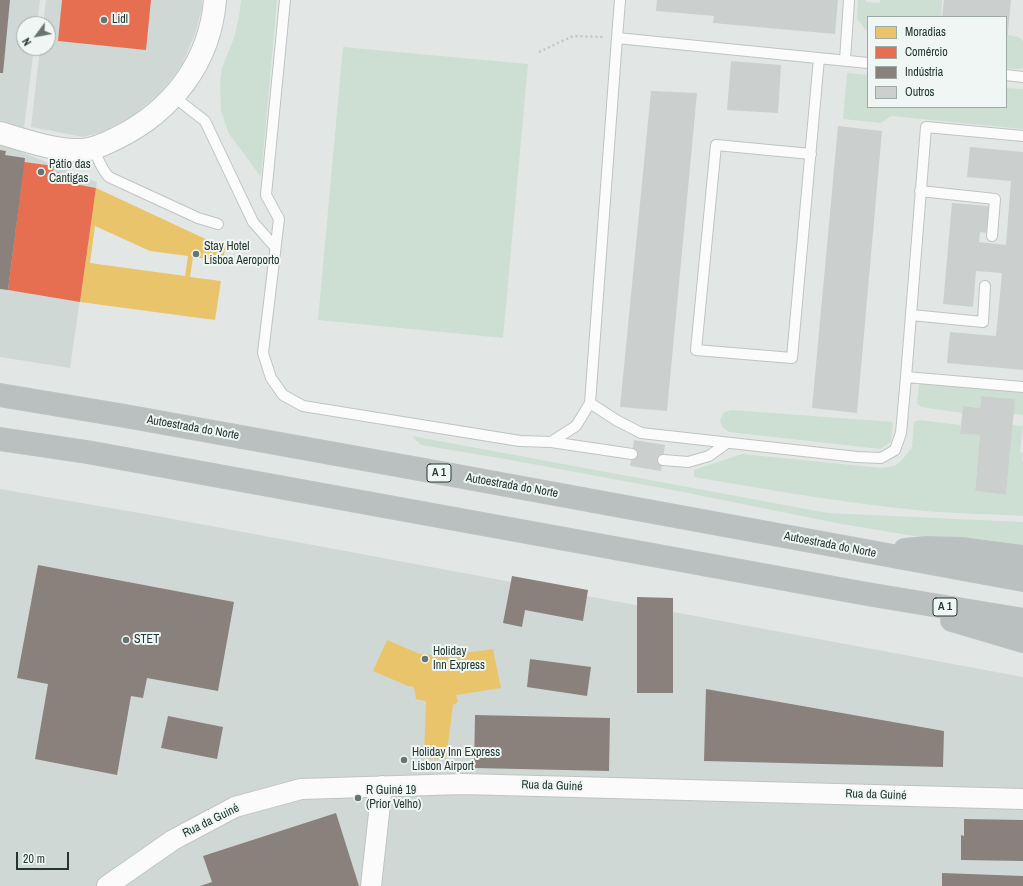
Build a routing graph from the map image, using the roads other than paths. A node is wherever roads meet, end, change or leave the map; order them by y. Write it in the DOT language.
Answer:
graph roads {
  1 [pos="215,0"];
  2 [pos="285,0"];
  3 [pos="620,0"];
  4 [pos="850,0"];
  5 [pos="617,38"];
  6 [pos="819,58"];
  7 [pos="845,60"];
  8 [pos="867,63"];
  9 [pos="1007,75"];
  10 [pos="1023,77"];
  11 [pos="173,96"];
  12 [pos="0,132"];
  13 [pos="1023,136"];
  14 [pos="93,148"];
  15 [pos="811,154"];
  16 [pos="920,191"];
  17 [pos="218,224"];
  18 [pos="992,236"];
  19 [pos="275,247"];
  20 [pos="986,286"];
  21 [pos="911,315"];
  22 [pos="906,377"];
  23 [pos="1023,388"];
  24 [pos="0,395"];
  25 [pos="590,403"];
  26 [pos="0,439"];
  27 [pos="550,442"];
  28 [pos="727,443"];
  29 [pos="632,454"];
  30 [pos="663,460"];
  31 [pos="878,554"];
  32 [pos="1023,557"];
  33 [pos="1023,580"];
  34 [pos="867,594"];
  35 [pos="1023,620"];
  36 [pos="1023,641"];
  37 [pos="382,786"];
  38 [pos="1023,799"];
  39 [pos="107,886"];
  40 [pos="371,886"];
  1 -- 11 [label="street"];
  2 -- 19 [label="lane"];
  3 -- 5 [label="lane"];
  4 -- 7 [label="lane"];
  5 -- 6 [label="lane"];
  5 -- 25 [label="lane"];
  6 -- 7 [label="lane"];
  6 -- 15 [label="lane"];
  7 -- 8 [label="lane"];
  9 -- 10 [label="lane"];
  11 -- 14 [label="street"];
  11 -- 19 [label="lane"];
  12 -- 14 [label="street"];
  13 -- 16 [label="lane"];
  14 -- 17 [label="lane"];
  15 -- 15 [label="lane"];
  16 -- 18 [label="lane"];
  16 -- 21 [label="lane"];
  19 -- 27 [label="lane"];
  20 -- 21 [label="lane"];
  21 -- 22 [label="lane"];
  22 -- 23 [label="lane"];
  22 -- 28 [label="lane"];
  24 -- 31 [label="highway, Autoestrada do Norte / A 1"];
  25 -- 27 [label="lane"];
  25 -- 28 [label="lane"];
  26 -- 34 [label="highway, A 1"];
  27 -- 29 [label="lane"];
  28 -- 30 [label="lane"];
  31 -- 32 [label="highway"];
  31 -- 33 [label="highway, Autoestrada do Norte / A 1"];
  34 -- 35 [label="highway, A 1"];
  34 -- 36 [label="highway"];
  37 -- 38 [label="street, Rua da Guiné"];
  37 -- 39 [label="street, Rua da Guiné"];
  37 -- 40 [label="street"];
}
